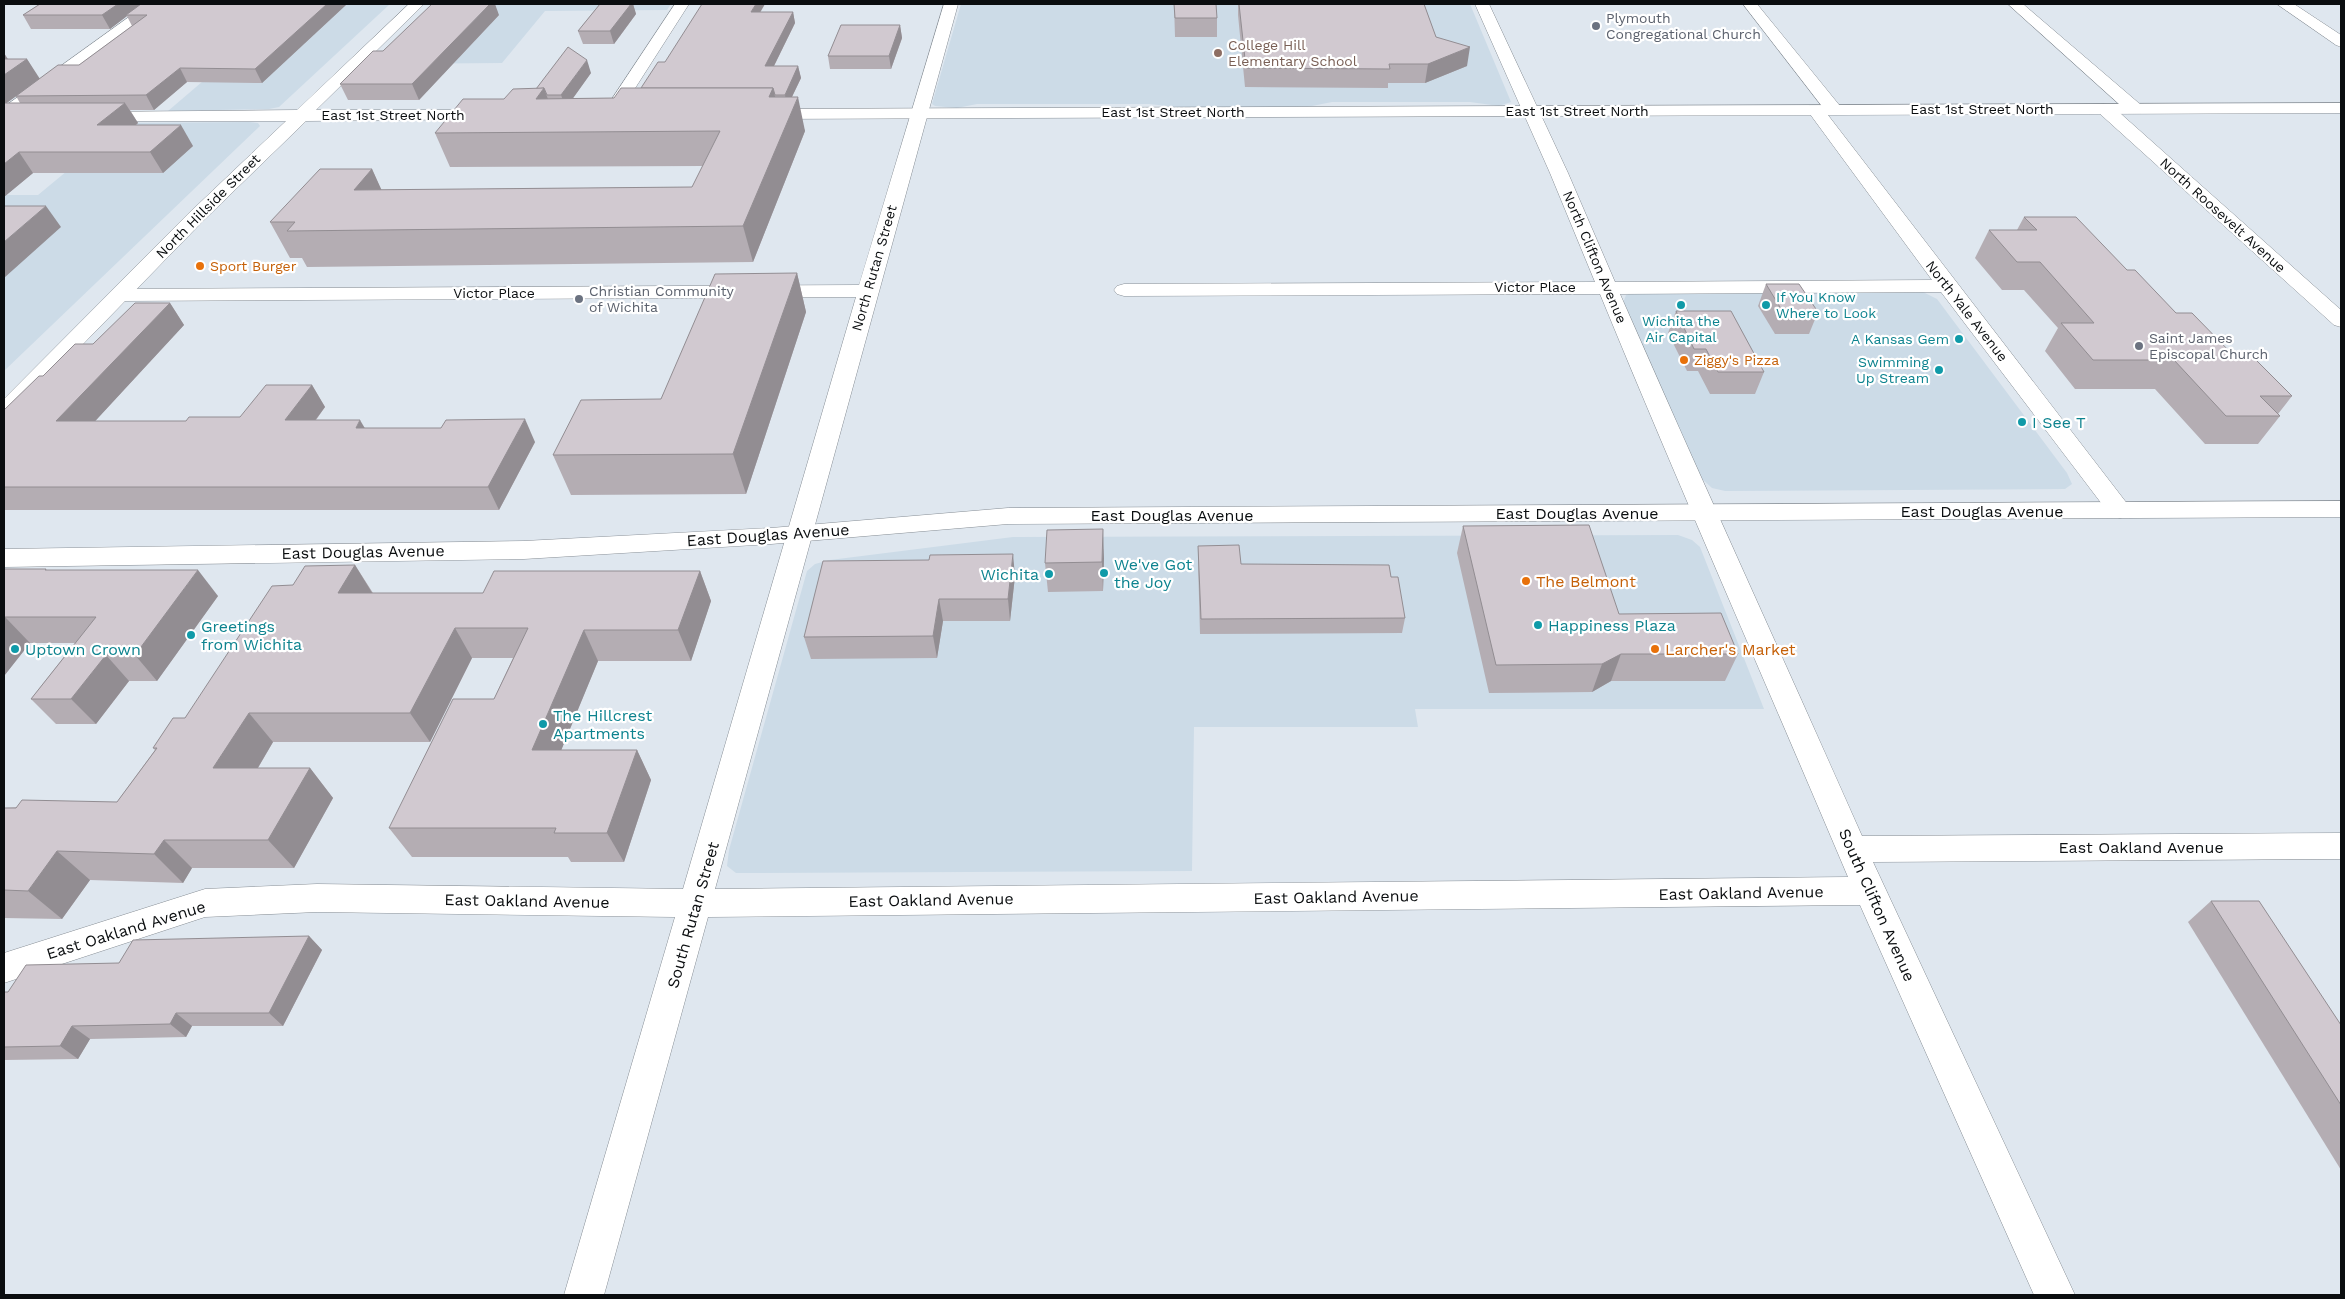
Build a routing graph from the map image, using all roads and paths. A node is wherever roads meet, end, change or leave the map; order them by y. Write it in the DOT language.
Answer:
graph roads {
  1 [pos="156,4"];
  2 [pos="417,4"];
  3 [pos="682,4"];
  4 [pos="951,4"];
  5 [pos="1482,4"];
  6 [pos="1750,4"];
  7 [pos="2015,4"];
  8 [pos="2284,4"];
  9 [pos="2341,42"];
  10 [pos="2341,108"];
  11 [pos="2105,109"];
  12 [pos="2135,109"];
  13 [pos="1825,110"];
  14 [pos="1531,111"];
  15 [pos="918,113"];
  16 [pos="592,114"];
  17 [pos="610,114"];
  18 [pos="630,114"];
  19 [pos="749,114"];
  20 [pos="506,115"];
  21 [pos="4,116"];
  22 [pos="78,116"];
  23 [pos="300,116"];
  24 [pos="30,117"];
  25 [pos="1946,286"];
  26 [pos="1607,287"];
  27 [pos="1124,290"];
  28 [pos="867,291"];
  29 [pos="120,295"];
  30 [pos="2341,321"];
  31 [pos="4,412"];
  32 [pos="2341,509"];
  33 [pos="2120,510"];
  34 [pos="1703,512"];
  35 [pos="800,533"];
  36 [pos="4,558"];
  37 [pos="2341,846"];
  38 [pos="1851,849"];
  39 [pos="1870,891"];
  40 [pos="697,903"];
  41 [pos="4,968"];
  42 [pos="584,1295"];
  43 [pos="2055,1295"];
  1 -- 21 [label="street"];
  2 -- 23 [label="street, North Hillside Street"];
  3 -- 17 [label="street"];
  4 -- 15 [label="street, North Rutan Street"];
  5 -- 14 [label="street, North Clifton Avenue"];
  6 -- 13 [label="street, North Yale Avenue"];
  7 -- 12 [label="street"];
  8 -- 9 [label="street"];
  10 -- 12 [label="street, East 1st Street North"];
  11 -- 12 [label="street, East 1st Street North"];
  11 -- 13 [label="street, East 1st Street North"];
  11 -- 30 [label="street, North Roosevelt Avenue"];
  13 -- 14 [label="street, East 1st Street North"];
  13 -- 25 [label="street, North Yale Avenue"];
  14 -- 15 [label="street, East 1st Street North"];
  14 -- 26 [label="street, North Clifton Avenue"];
  15 -- 19 [label="street, East 1st Street North"];
  15 -- 28 [label="street, North Rutan Street"];
  16 -- 17 [label="street"];
  17 -- 18 [label="street"];
  20 -- 23 [label="street, East 1st Street North"];
  21 -- 24 [label="street"];
  22 -- 23 [label="street, East 1st Street North"];
  23 -- 29 [label="street, North Hillside Street"];
  25 -- 26 [label="street, Victor Place"];
  25 -- 33 [label="street, North Yale Avenue"];
  26 -- 27 [label="street, Victor Place"];
  26 -- 34 [label="street, North Clifton Avenue"];
  28 -- 29 [label="street, Victor Place"];
  28 -- 35 [label="street, North Rutan Street"];
  29 -- 31 [label="street, North Hillside Street"];
  32 -- 33 [label="street, East Douglas Avenue"];
  33 -- 34 [label="street, East Douglas Avenue"];
  34 -- 35 [label="street, East Douglas Avenue"];
  34 -- 38 [label="street, South Clifton Avenue"];
  35 -- 36 [label="street, East Douglas Avenue"];
  35 -- 40 [label="street, South Rutan Street"];
  37 -- 38 [label="street, East Oakland Avenue"];
  38 -- 39 [label="street, South Clifton Avenue"];
  39 -- 40 [label="street, East Oakland Avenue"];
  39 -- 43 [label="street, South Clifton Avenue"];
  40 -- 41 [label="street, East Oakland Avenue"];
  40 -- 42 [label="street, South Rutan Street"];
}
